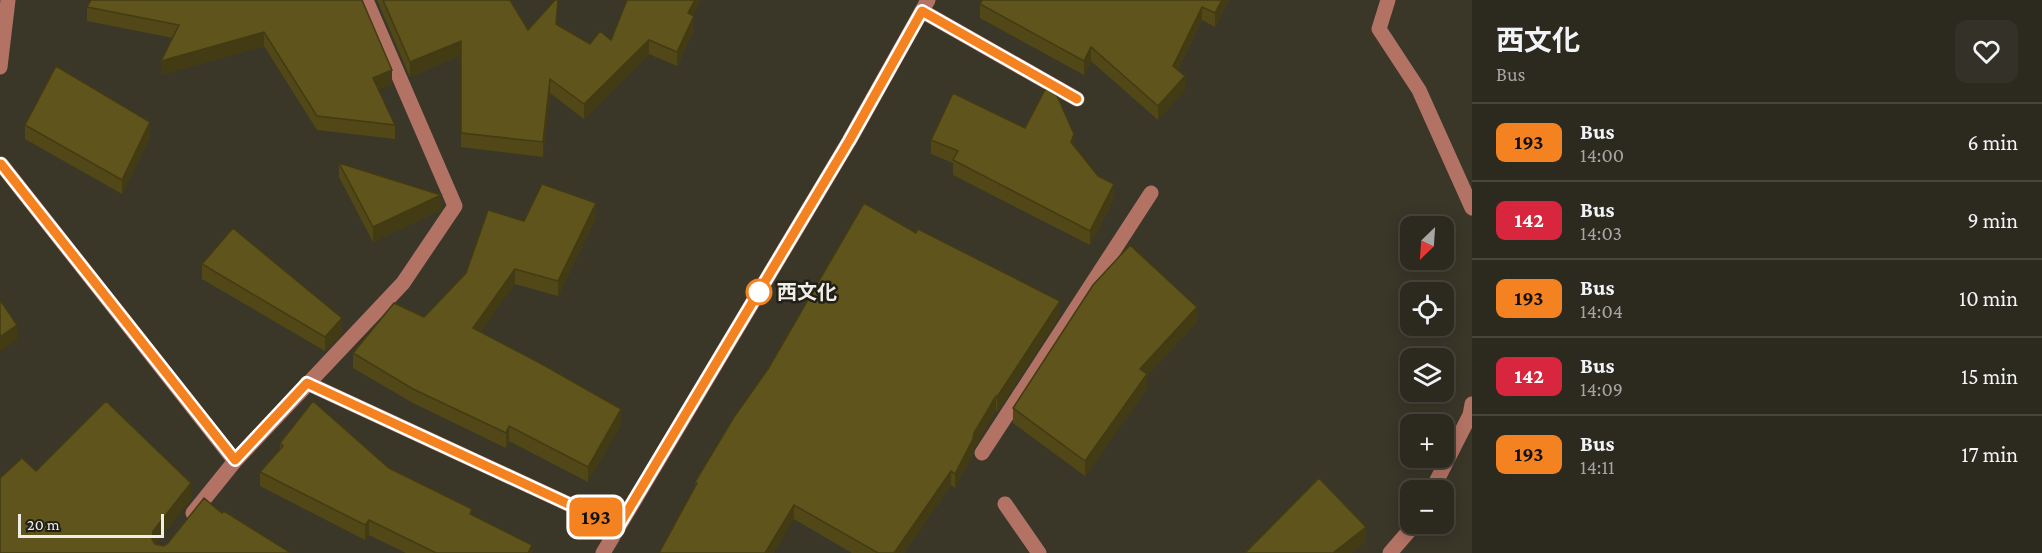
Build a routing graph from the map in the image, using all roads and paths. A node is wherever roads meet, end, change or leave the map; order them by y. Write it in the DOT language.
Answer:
graph roads {
  1 [pos="8,0"];
  2 [pos="366,0"];
  3 [pos="1388,0"];
  4 [pos="925,5"];
  5 [pos="0,67"];
  6 [pos="1077,99"];
  7 [pos="1,164"];
  8 [pos="1151,193"];
  9 [pos="1472,208"];
  10 [pos="307,383"];
  11 [pos="1472,404"];
  12 [pos="982,453"];
  13 [pos="235,460"];
  14 [pos="1437,480"];
  15 [pos="1005,504"];
  16 [pos="183,525"];
  17 [pos="618,527"];
  18 [pos="1406,534"];
  19 [pos="603,553"];
  20 [pos="1039,553"];
  21 [pos="1390,553"];
  1 -- 5 [label="street"];
  2 -- 10 [label="street"];
  3 -- 9 [label="street"];
  4 -- 6 [label="street"];
  4 -- 17 [label="street"];
  7 -- 13 [label="street"];
  8 -- 12 [label="street"];
  10 -- 13 [label="street"];
  10 -- 17 [label="street"];
  11 -- 14 [label="street"];
  13 -- 16 [label="street"];
  15 -- 20 [label="street"];
  17 -- 19 [label="street"];
  18 -- 21 [label="street"];
}
